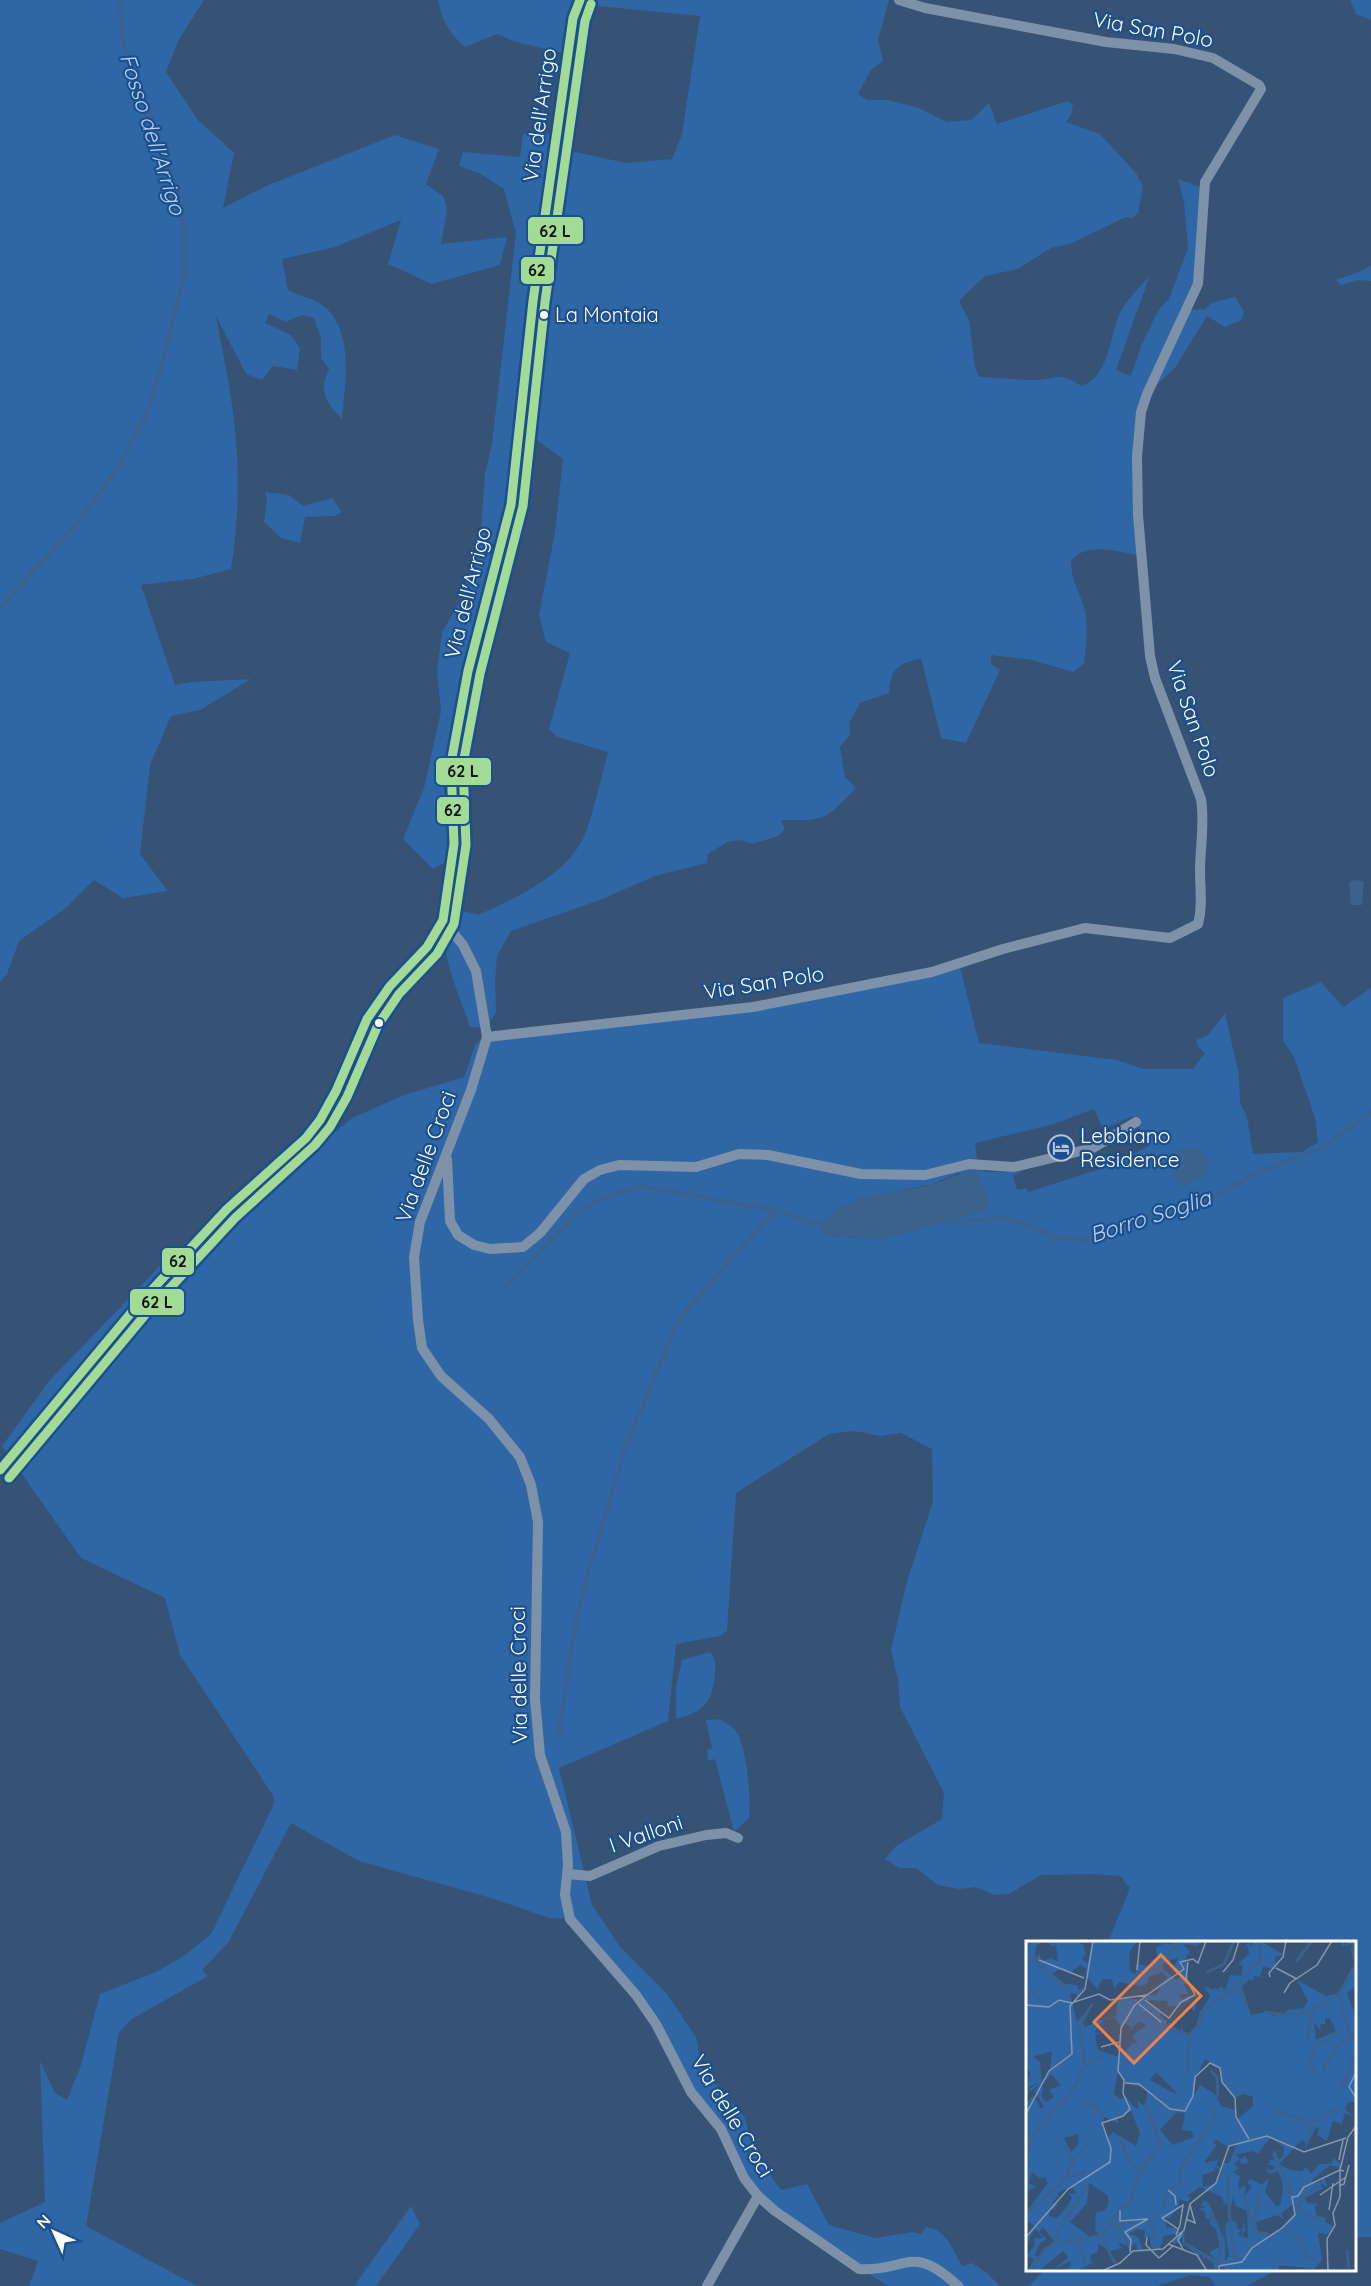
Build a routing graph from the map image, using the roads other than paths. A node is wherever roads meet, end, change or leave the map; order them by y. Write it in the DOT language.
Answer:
graph roads {
  1 [pos="580,0"];
  2 [pos="899,0"];
  3 [pos="442,920"];
  4 [pos="487,1037"];
  5 [pos="1136,1122"];
  6 [pos="447,1152"];
  7 [pos="0,1470"];
  8 [pos="738,1838"];
  9 [pos="568,1874"];
  10 [pos="758,2196"];
  11 [pos="707,2286"];
  12 [pos="958,2286"];
  1 -- 3 [label="street, Via dell'Arrigo"];
  2 -- 4 [label="street, Via San Polo"];
  3 -- 4 [label="street, Via delle Croci"];
  3 -- 7 [label="street, Via dell'Arrigo"];
  4 -- 6 [label="street, Via delle Croci"];
  5 -- 6 [label="street"];
  6 -- 9 [label="street, Via delle Croci"];
  8 -- 9 [label="street, I Valloni"];
  9 -- 10 [label="street, Via delle Croci"];
  10 -- 11 [label="street"];
  10 -- 12 [label="street, Via delle Croci"];
}
